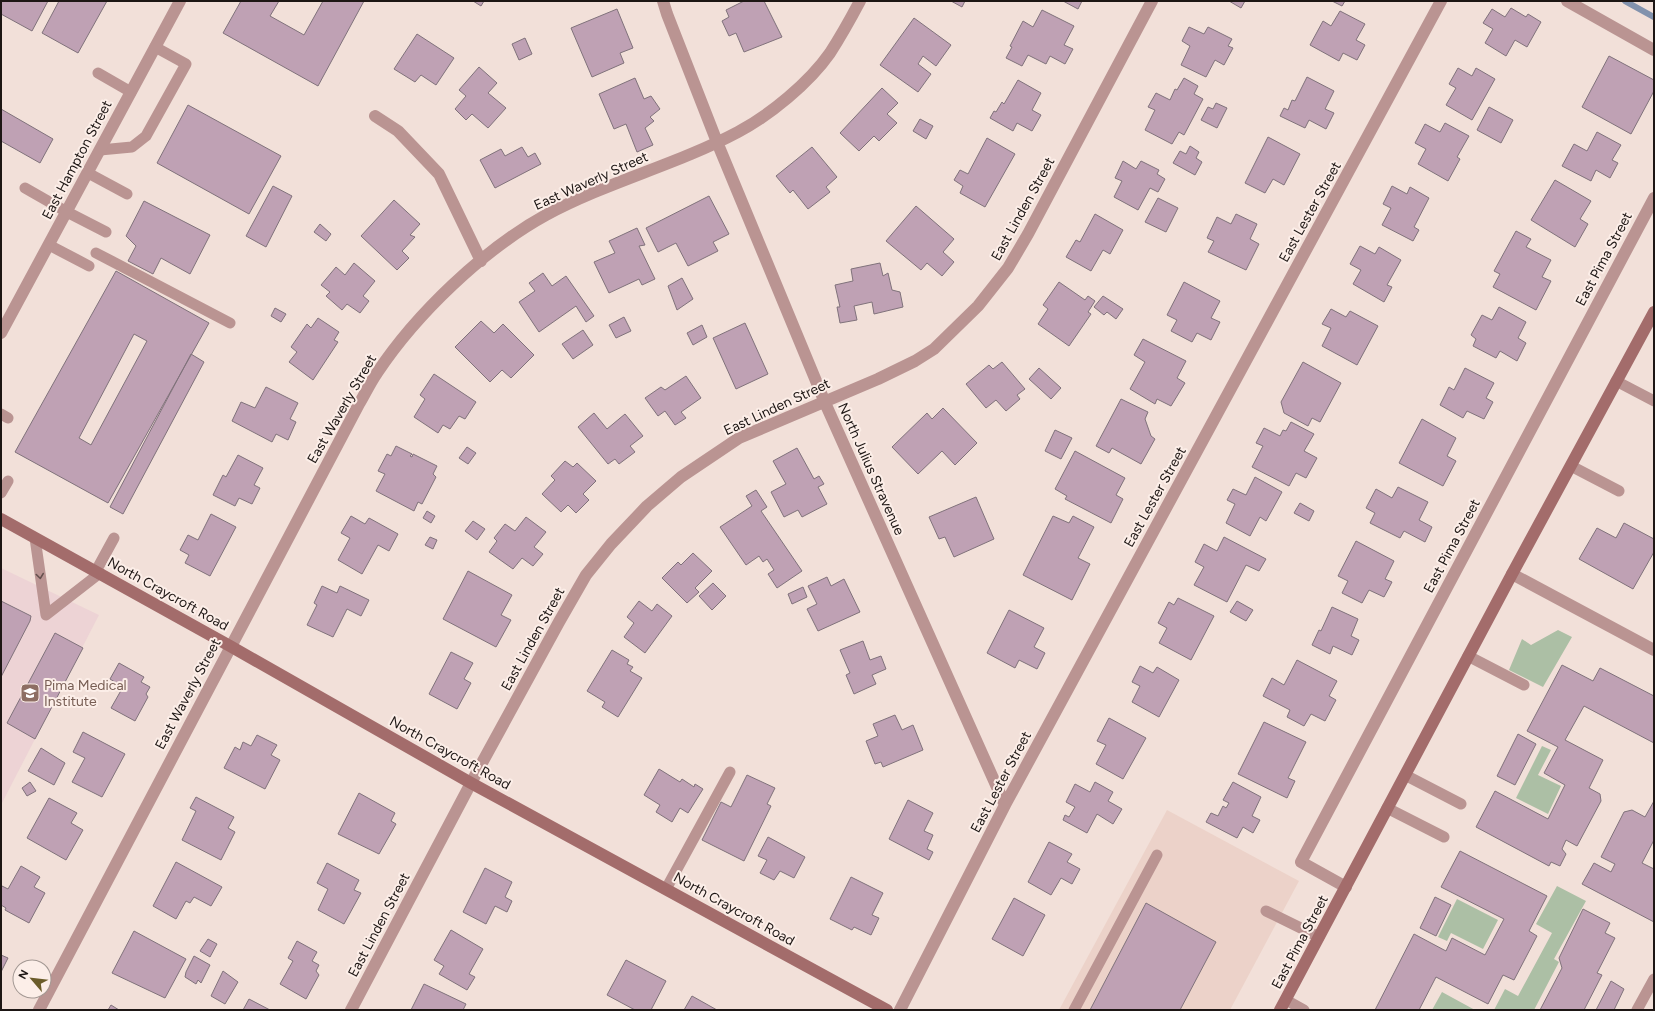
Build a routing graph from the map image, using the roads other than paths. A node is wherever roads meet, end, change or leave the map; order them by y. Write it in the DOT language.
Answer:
graph roads {
  1 [pos="180,1"];
  2 [pos="663,1"];
  3 [pos="860,1"];
  4 [pos="1152,1"];
  5 [pos="1442,1"];
  6 [pos="1567,1"];
  7 [pos="156,47"];
  8 [pos="1654,50"];
  9 [pos="98,73"];
  10 [pos="131,92"];
  11 [pos="375,116"];
  12 [pos="717,142"];
  13 [pos="100,150"];
  14 [pos="88,173"];
  15 [pos="25,188"];
  16 [pos="127,194"];
  17 [pos="1654,198"];
  18 [pos="67,212"];
  19 [pos="106,232"];
  20 [pos="49,245"];
  21 [pos="96,253"];
  22 [pos="481,261"];
  23 [pos="88,266"];
  24 [pos="1654,312"];
  25 [pos="230,323"];
  26 [pos="1,334"];
  27 [pos="1616,381"];
  28 [pos="825,400"];
  29 [pos="1654,401"];
  30 [pos="1570,466"];
  31 [pos="8,481"];
  32 [pos="1619,491"];
  33 [pos="1,493"];
  34 [pos="1,519"];
  35 [pos="35,538"];
  36 [pos="114,538"];
  37 [pos="98,572"];
  38 [pos="1512,574"];
  39 [pos="230,646"];
  40 [pos="1654,650"];
  41 [pos="1468,656"];
  42 [pos="1524,685"];
  43 [pos="730,772"];
  44 [pos="1405,775"];
  45 [pos="471,783"];
  46 [pos="1461,804"];
  47 [pos="1005,805"];
  48 [pos="1387,808"];
  49 [pos="1444,837"];
  50 [pos="1157,855"];
  51 [pos="1346,887"];
  52 [pos="666,889"];
  53 [pos="1266,910"];
  54 [pos="1319,937"];
  55 [pos="1654,979"];
  56 [pos="1283,1005"];
  57 [pos="39,1010"];
  58 [pos="351,1010"];
  59 [pos="887,1010"];
  60 [pos="900,1010"];
  61 [pos="1074,1010"];
  62 [pos="1304,1010"];
  63 [pos="1637,1010"];
  1 -- 7 [label="street, East Hampton Street"];
  2 -- 12 [label="street, North Julius Stravenue"];
  3 -- 12 [label="street, East Waverly Street"];
  4 -- 28 [label="street, East Linden Street"];
  5 -- 47 [label="street, East Lester Street"];
  6 -- 8 [label="street"];
  7 -- 10 [label="street, East Hampton Street"];
  7 -- 13 [label="lane"];
  9 -- 10 [label="lane"];
  10 -- 13 [label="street, East Hampton Street"];
  11 -- 22 [label="street"];
  12 -- 22 [label="street, East Waverly Street"];
  12 -- 28 [label="street, North Julius Stravenue"];
  13 -- 14 [label="street, East Hampton Street"];
  14 -- 16 [label="lane"];
  14 -- 18 [label="street, East Hampton Street"];
  15 -- 18 [label="lane"];
  17 -- 51 [label="street, East Pima Street"];
  18 -- 19 [label="lane"];
  18 -- 20 [label="street, East Hampton Street"];
  20 -- 23 [label="lane"];
  20 -- 26 [label="street, East Hampton Street"];
  21 -- 25 [label="lane"];
  22 -- 39 [label="street, East Waverly Street"];
  24 -- 27 [label="main road, East Pima Street"];
  27 -- 29 [label="lane"];
  27 -- 30 [label="main road, East Pima Street"];
  28 -- 45 [label="street, East Linden Street"];
  28 -- 47 [label="street, North Julius Stravenue"];
  30 -- 32 [label="lane"];
  30 -- 38 [label="main road, East Pima Street"];
  31 -- 33 [label="lane"];
  34 -- 35 [label="main road, North Craycroft Road"];
  35 -- 37 [label="main road, North Craycroft Road"];
  35 -- 37 [label="lane, one-way"];
  36 -- 37 [label="lane"];
  37 -- 39 [label="main road, North Craycroft Road"];
  38 -- 40 [label="street"];
  38 -- 41 [label="main road, East Pima Street"];
  39 -- 45 [label="main road, North Craycroft Road"];
  39 -- 57 [label="street, East Waverly Street"];
  41 -- 42 [label="lane"];
  41 -- 44 [label="main road, East Pima Street"];
  43 -- 52 [label="lane"];
  44 -- 46 [label="lane"];
  44 -- 48 [label="main road, East Pima Street"];
  45 -- 52 [label="main road, North Craycroft Road"];
  45 -- 58 [label="street, East Linden Street"];
  47 -- 60 [label="street, East Lester Street"];
  48 -- 49 [label="lane"];
  48 -- 51 [label="main road, East Pima Street"];
  50 -- 61 [label="lane"];
  51 -- 54 [label="main road, East Pima Street"];
  52 -- 59 [label="main road, North Craycroft Road"];
  53 -- 54 [label="lane"];
  54 -- 56 [label="main road, East Pima Street"];
  55 -- 63 [label="lane"];
  56 -- 62 [label="lane"];
}
